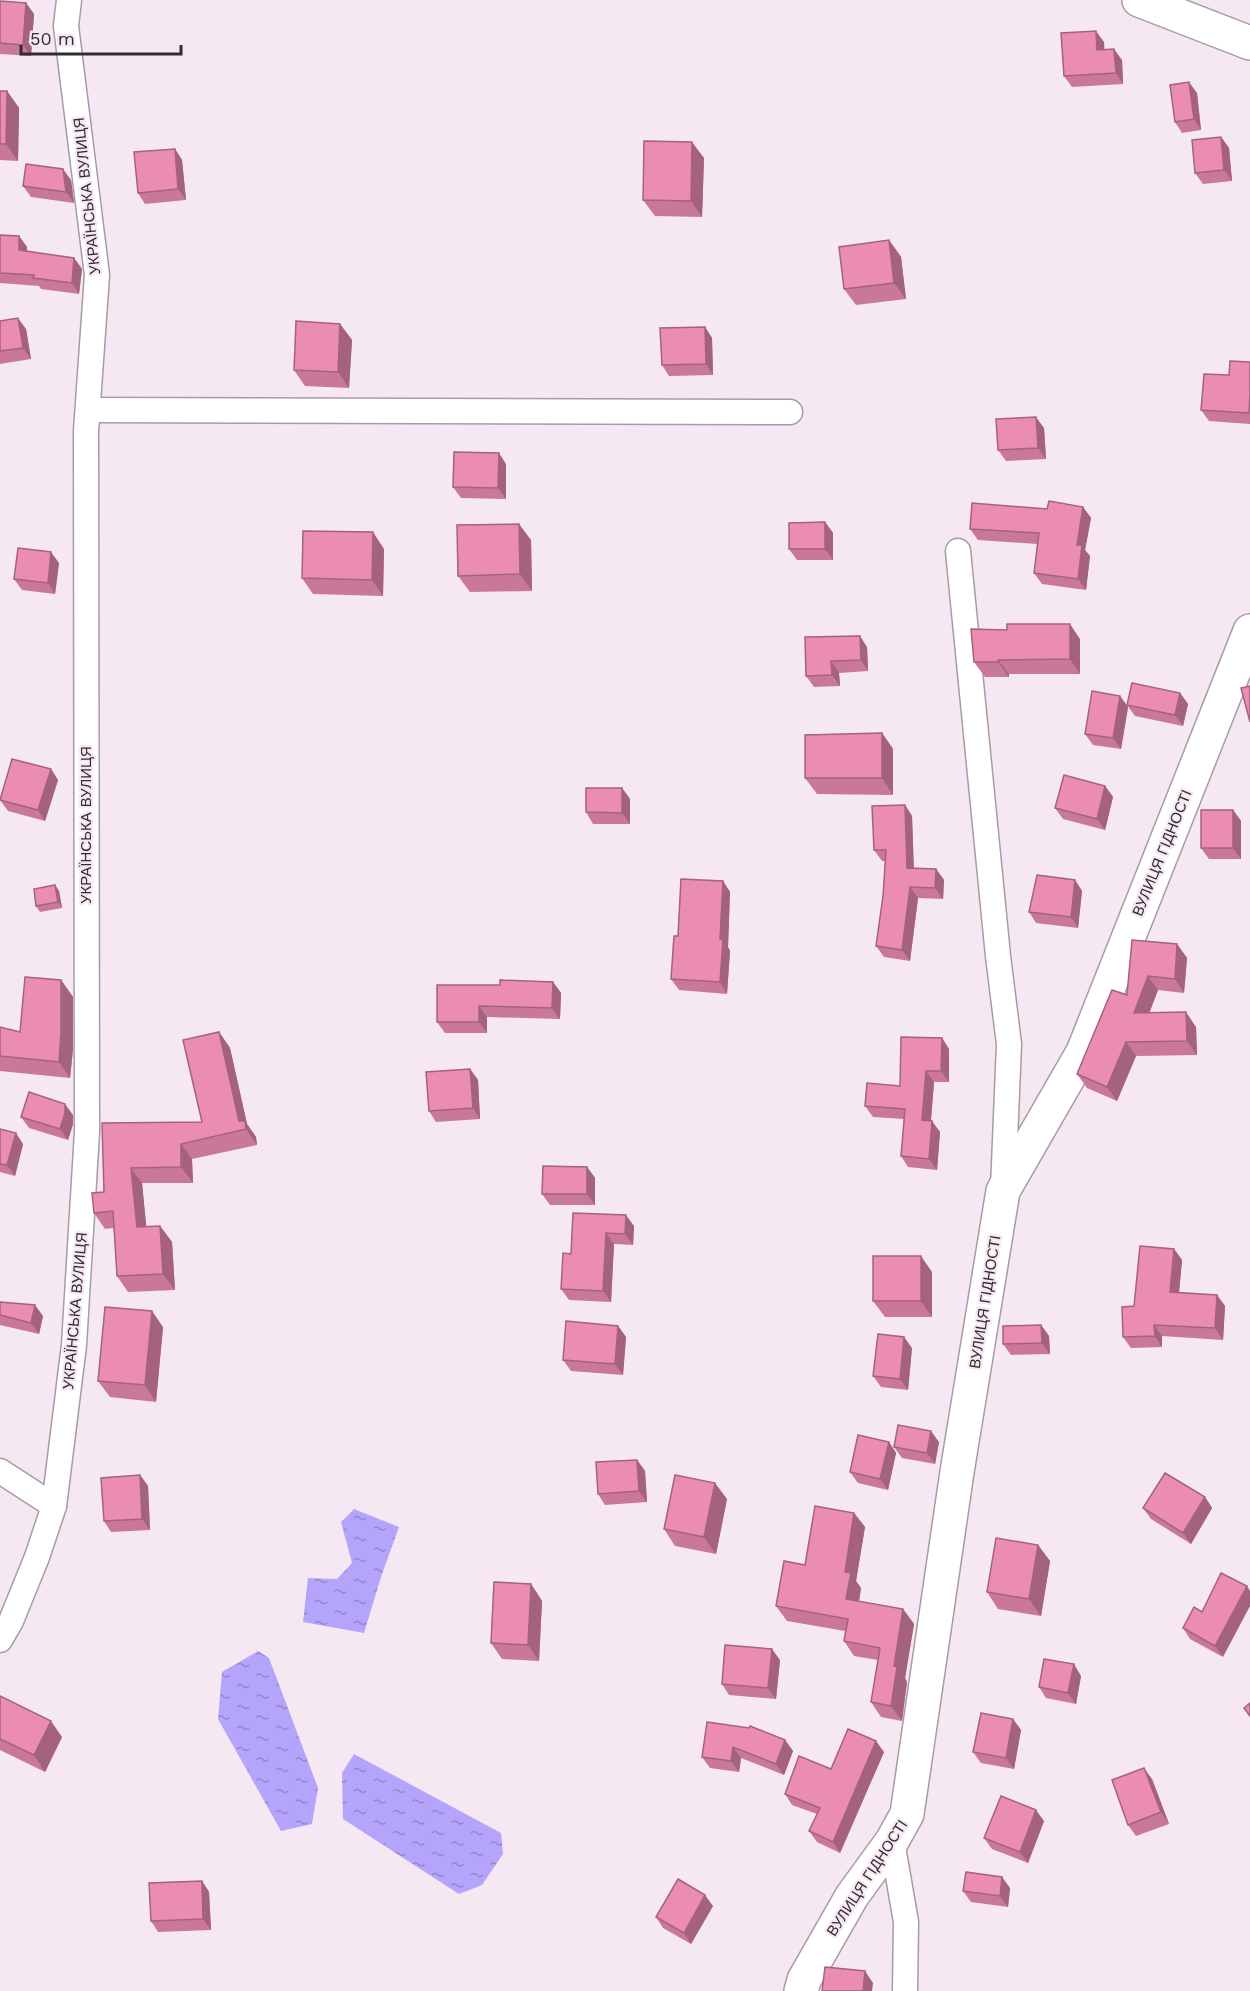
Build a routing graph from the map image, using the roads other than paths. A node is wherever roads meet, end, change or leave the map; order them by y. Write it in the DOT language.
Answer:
graph roads {
  1 [pos="69,0"];
  2 [pos="1138,0"];
  3 [pos="1250,43"];
  4 [pos="87,410"];
  5 [pos="790,412"];
  6 [pos="958,551"];
  7 [pos="1250,631"];
  8 [pos="1003,1191"];
  9 [pos="0,1471"];
  10 [pos="54,1506"];
  11 [pos="0,1641"];
  12 [pos="892,1841"];
  13 [pos="801,1991"];
  14 [pos="905,1991"];
  1 -- 4 [label="street, УКРАЇНСЬКА ВУЛИЦЯ"];
  2 -- 3 [label="street"];
  4 -- 5 [label="street"];
  4 -- 10 [label="street, УКРАЇНСЬКА ВУЛИЦЯ"];
  6 -- 8 [label="street"];
  7 -- 8 [label="street, ВУЛИЦЯ ГІДНОСТІ"];
  8 -- 12 [label="street, ВУЛИЦЯ ГІДНОСТІ"];
  9 -- 10 [label="street"];
  10 -- 11 [label="street, УКРАЇНСЬКА ВУЛИЦЯ"];
  12 -- 13 [label="street, ВУЛИЦЯ ГІДНОСТІ"];
  12 -- 14 [label="street"];
}
